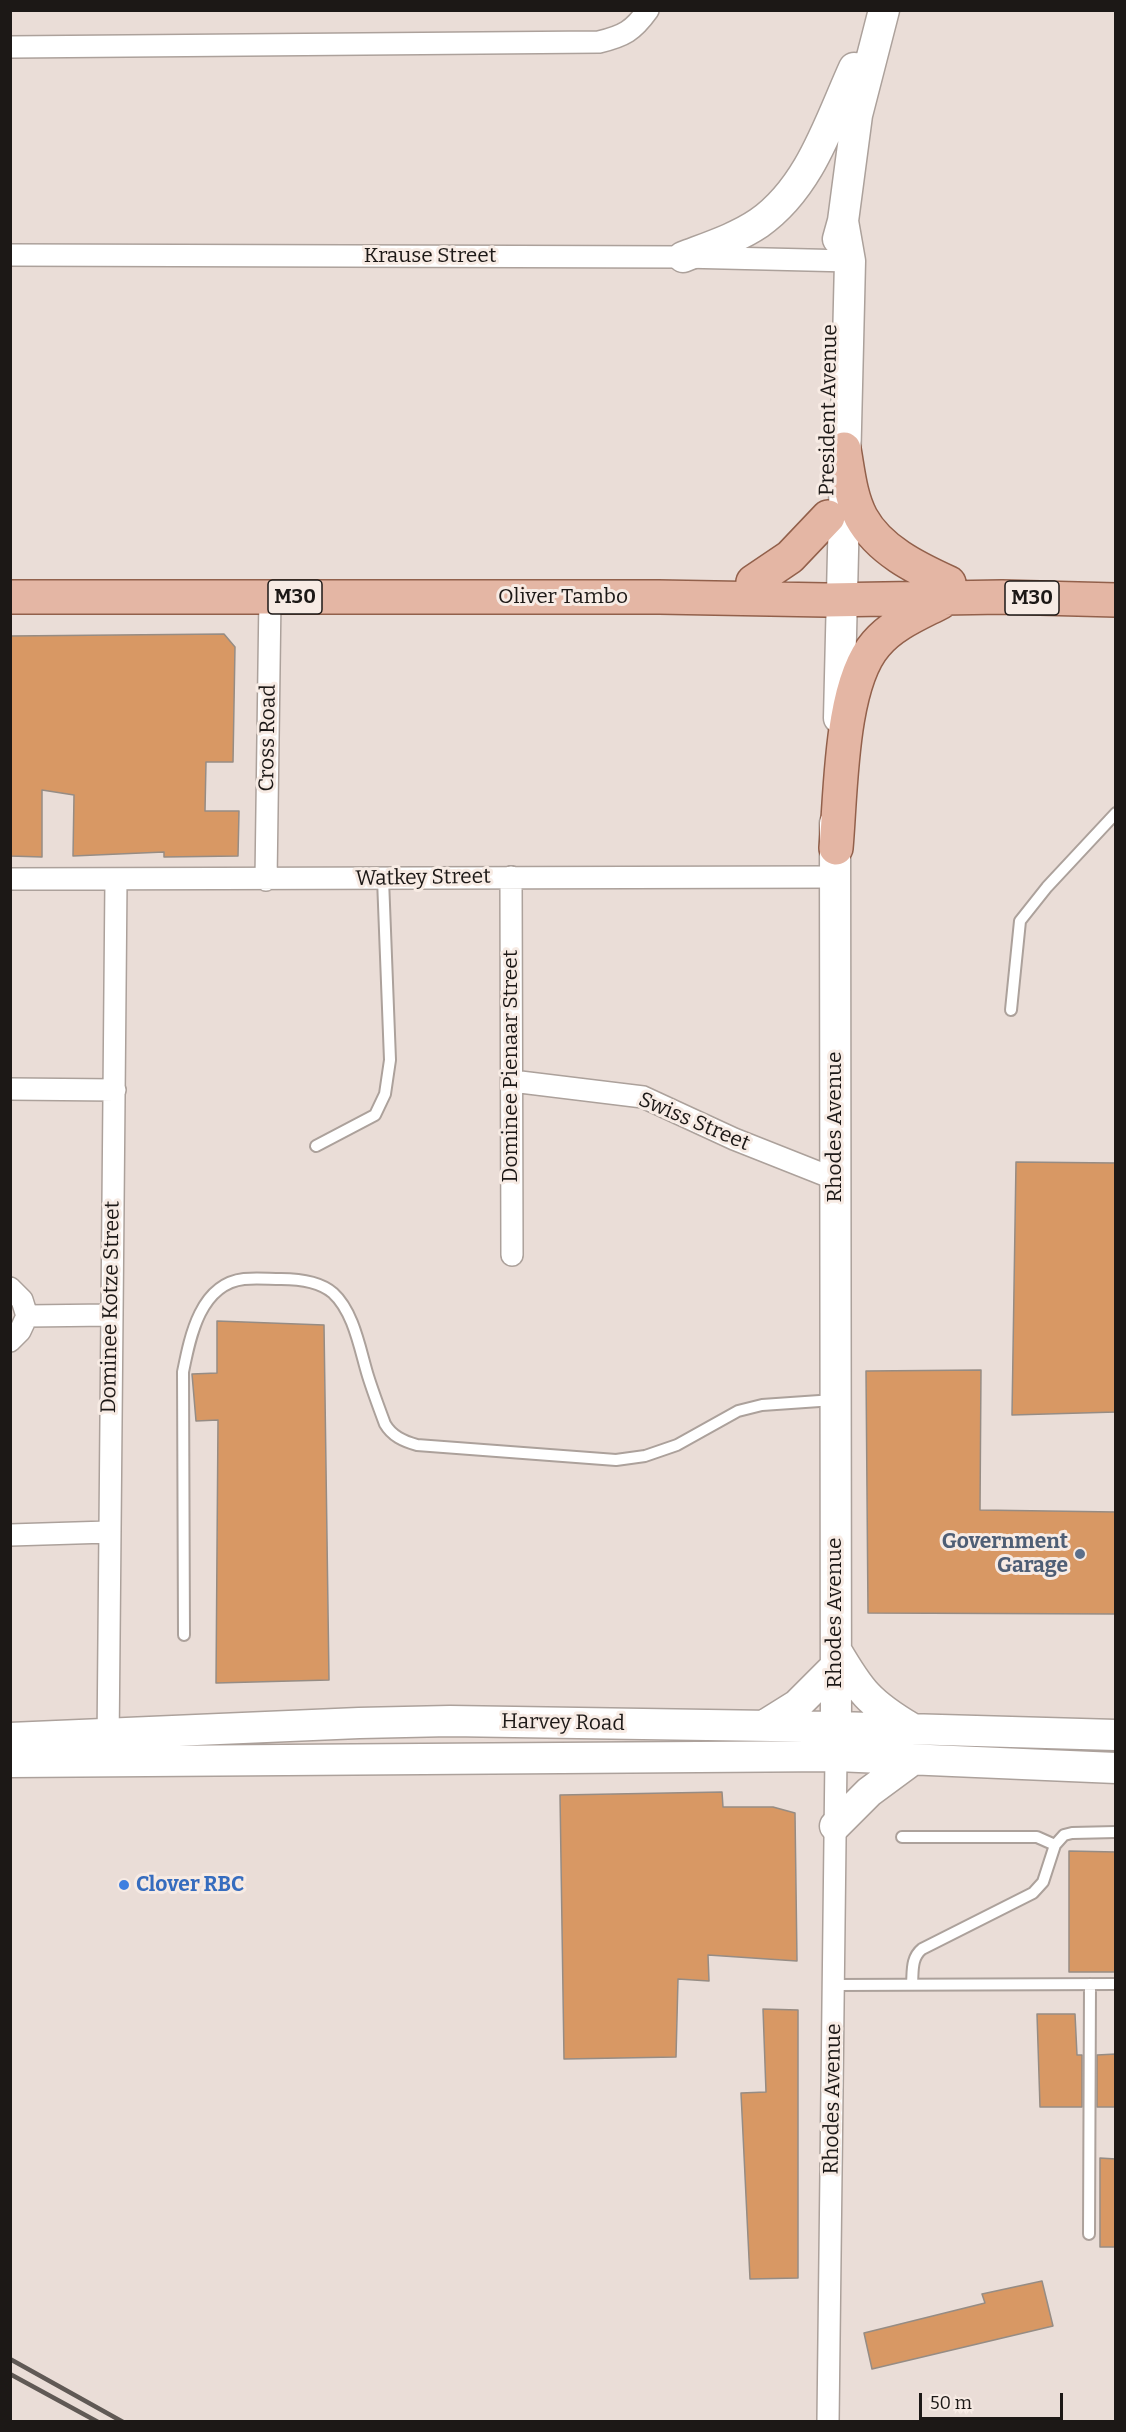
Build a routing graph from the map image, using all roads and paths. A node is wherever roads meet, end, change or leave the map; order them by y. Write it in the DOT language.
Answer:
graph roads {
  1 [pos="648,10"];
  2 [pos="881,10"];
  3 [pos="10,47"];
  4 [pos="10,255"];
  5 [pos="683,256"];
  6 [pos="841,260"];
  7 [pos="844,449"];
  8 [pos="828,517"];
  9 [pos="10,580"];
  10 [pos="753,582"];
  11 [pos="1116,585"];
  12 [pos="834,591"];
  13 [pos="948,591"];
  14 [pos="10,597"];
  15 [pos="270,597"];
  16 [pos="1115,601"];
  17 [pos="1116,813"];
  18 [pos="836,862"];
  19 [pos="511,877"];
  20 [pos="10,879"];
  21 [pos="383,879"];
  22 [pos="116,880"];
  23 [pos="266,880"];
  24 [pos="1011,1010"];
  25 [pos="512,1081"];
  26 [pos="10,1089"];
  27 [pos="115,1090"];
  28 [pos="316,1146"];
  29 [pos="835,1179"];
  30 [pos="512,1255"];
  31 [pos="10,1288"];
  32 [pos="110,1315"];
  33 [pos="27,1316"];
  34 [pos="10,1341"];
  35 [pos="834,1400"];
  36 [pos="108,1532"];
  37 [pos="10,1535"];
  38 [pos="184,1635"];
  39 [pos="836,1658"];
  40 [pos="765,1725"];
  41 [pos="836,1727"];
  42 [pos="914,1729"];
  43 [pos="1116,1735"];
  44 [pos="10,1738"];
  45 [pos="108,1748"];
  46 [pos="836,1756"];
  47 [pos="911,1761"];
  48 [pos="10,1762"];
  49 [pos="1116,1768"];
  50 [pos="835,1826"];
  51 [pos="1116,1832"];
  52 [pos="902,1838"];
  53 [pos="1055,1845"];
  54 [pos="912,1984"];
  55 [pos="1090,1984"];
  56 [pos="1116,1984"];
  57 [pos="835,1985"];
  58 [pos="1089,2234"];
  59 [pos="828,2421"];
  1 -- 3 [label="street"];
  2 -- 5 [label="main road"];
  2 -- 6 [label="main road, President Avenue"];
  4 -- 5 [label="street, Krause Street"];
  5 -- 6 [label="street, Krause Street"];
  6 -- 7 [label="main road, President Avenue"];
  6 -- 8 [label="main road, President Avenue"];
  7 -- 12 [label="main road, President Avenue"];
  7 -- 13 [label="main road"];
  8 -- 10 [label="main road"];
  8 -- 12 [label="main road, President Avenue"];
  9 -- 10 [label="main road, Oliver Tambo / M30"];
  10 -- 12 [label="main road, Oliver Tambo / M30"];
  11 -- 13 [label="main road, Oliver Tambo / M30"];
  12 -- 13 [label="main road, Oliver Tambo / M30"];
  12 -- 15 [label="main road, Oliver Tambo / M30"];
  12 -- 18 [label="main road, Rhodes Avenue"];
  13 -- 16 [label="main road, Oliver Tambo / M30"];
  13 -- 18 [label="main road"];
  14 -- 15 [label="main road, Oliver Tambo / M30"];
  15 -- 23 [label="street, Cross Road"];
  17 -- 24 [label="lane"];
  18 -- 19 [label="street, Watkey Street"];
  18 -- 29 [label="main road, Rhodes Avenue"];
  19 -- 21 [label="street, Watkey Street"];
  19 -- 25 [label="street, Dominee Pienaar Street"];
  20 -- 22 [label="street, Watkey Street"];
  21 -- 23 [label="street, Watkey Street"];
  21 -- 28 [label="lane"];
  22 -- 23 [label="street, Watkey Street"];
  22 -- 27 [label="street, Dominee Kotze Street"];
  25 -- 29 [label="street, Swiss Street"];
  25 -- 30 [label="street, Dominee Pienaar Street"];
  26 -- 27 [label="street"];
  27 -- 32 [label="street, Dominee Kotze Street"];
  29 -- 35 [label="main road, Rhodes Avenue"];
  31 -- 33 [label="street"];
  32 -- 33 [label="street"];
  32 -- 36 [label="street, Dominee Kotze Street"];
  33 -- 34 [label="street"];
  35 -- 38 [label="lane"];
  35 -- 39 [label="main road, Rhodes Avenue"];
  36 -- 37 [label="street"];
  36 -- 45 [label="street, Dominee Kotze Street"];
  39 -- 40 [label="main road"];
  39 -- 41 [label="main road, Rhodes Avenue"];
  39 -- 42 [label="main road"];
  40 -- 41 [label="main road, Harvey Road"];
  40 -- 45 [label="main road, Harvey Road"];
  41 -- 42 [label="main road, Harvey Road"];
  41 -- 46 [label="main road, Rhodes Avenue"];
  42 -- 43 [label="main road, Harvey Road"];
  44 -- 45 [label="main road, Harvey Road"];
  45 -- 46 [label="main road, Harvey Road"];
  45 -- 48 [label="main road, Harvey Road"];
  46 -- 47 [label="main road, Harvey Road"];
  46 -- 50 [label="street, Rhodes Avenue"];
  47 -- 49 [label="main road, Harvey Road"];
  47 -- 50 [label="main road"];
  50 -- 57 [label="street, Rhodes Avenue"];
  51 -- 53 [label="lane"];
  52 -- 53 [label="lane"];
  53 -- 54 [label="lane"];
  54 -- 55 [label="lane"];
  54 -- 57 [label="lane"];
  55 -- 56 [label="lane"];
  55 -- 58 [label="lane"];
  57 -- 59 [label="street, Rhodes Avenue"];
}
